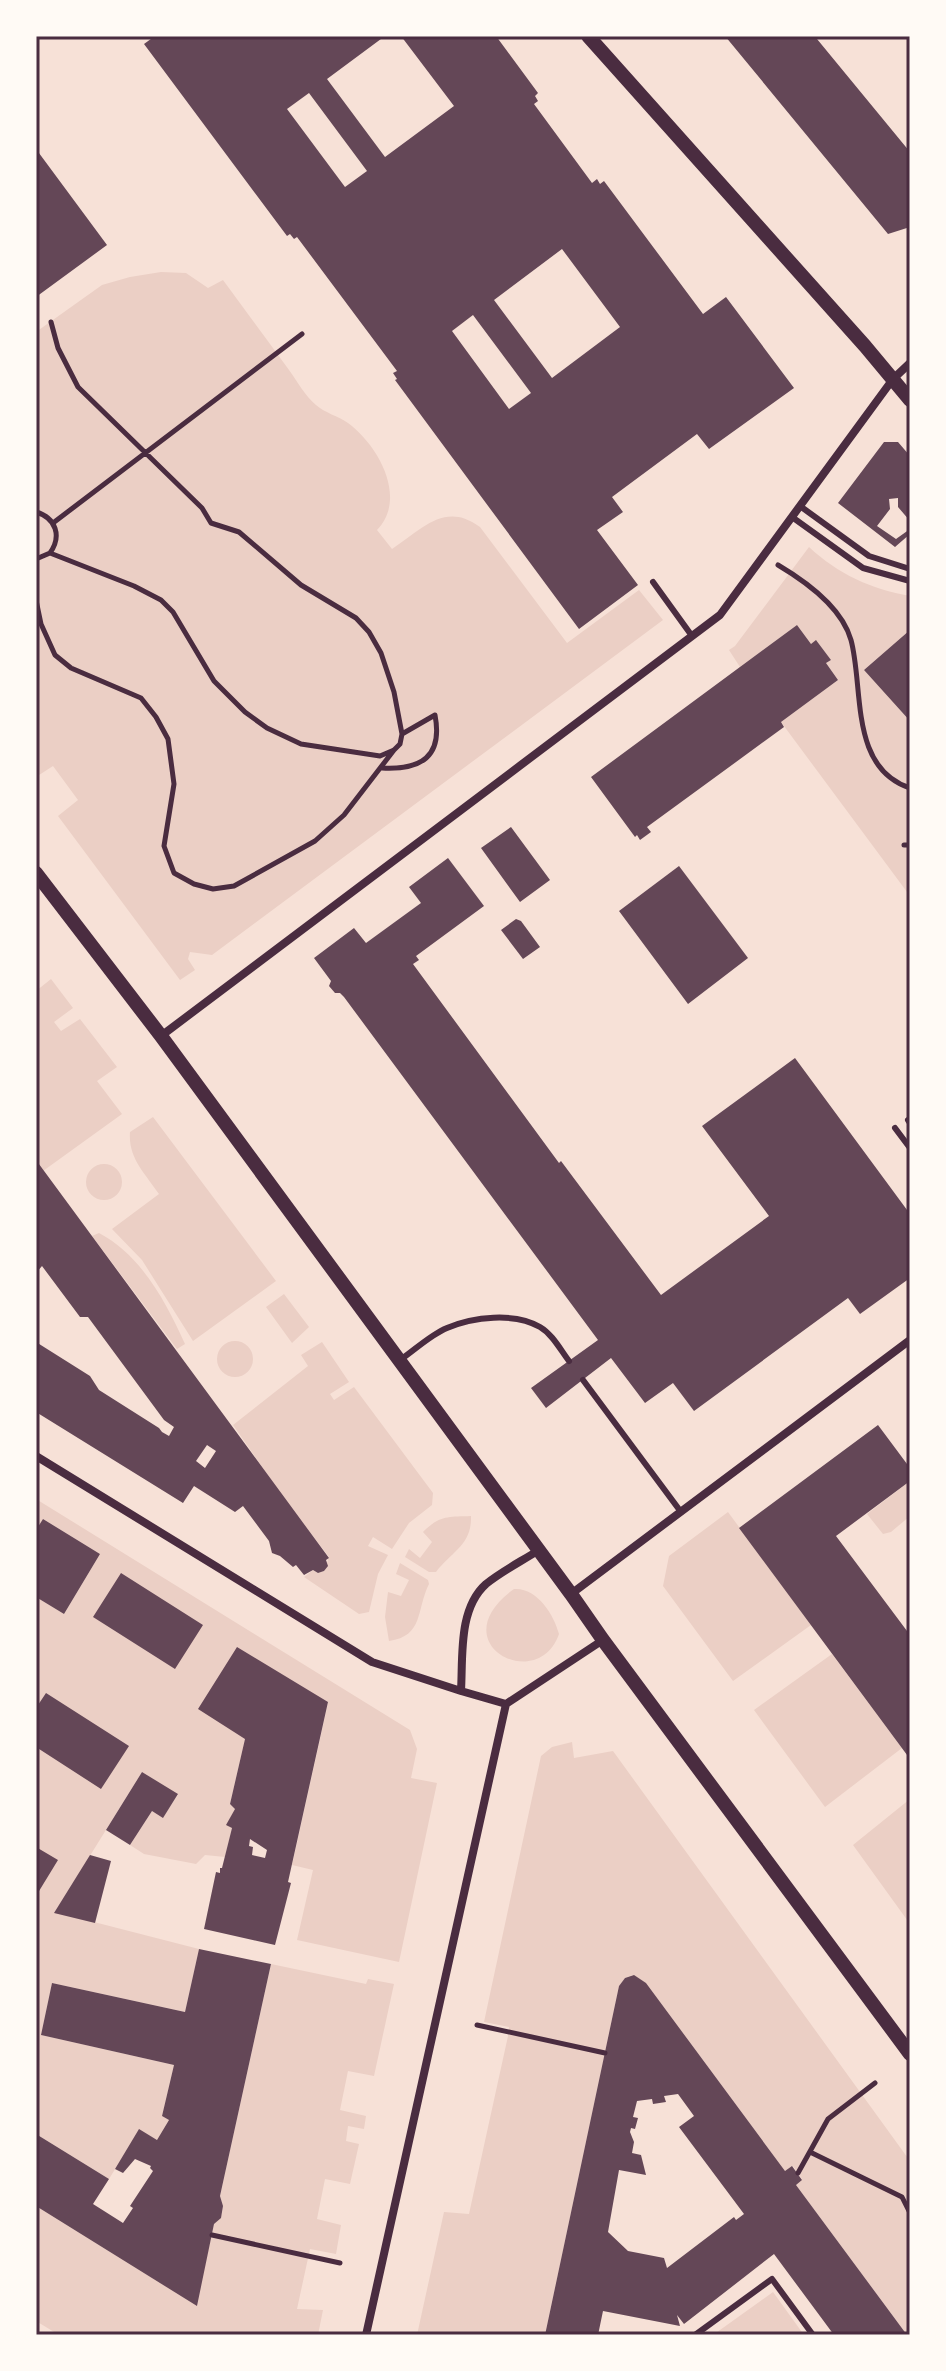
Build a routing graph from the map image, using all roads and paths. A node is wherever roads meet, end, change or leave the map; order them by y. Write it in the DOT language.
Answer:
graph roads {
  1 [pos="588,36"];
  2 [pos="51,322"];
  3 [pos="302,334"];
  4 [pos="910,363"];
  5 [pos="893,379"];
  6 [pos="910,400"];
  7 [pos="143,453"];
  8 [pos="800,506"];
  9 [pos="36,512"];
  10 [pos="792,517"];
  11 [pos="53,523"];
  12 [pos="50,553"];
  13 [pos="764,556"];
  14 [pos="36,559"];
  15 [pos="910,569"];
  16 [pos="910,581"];
  17 [pos="653,582"];
  18 [pos="36,600"];
  19 [pos="692,636"];
  20 [pos="402,734"];
  21 [pos="394,750"];
  22 [pos="381,768"];
  23 [pos="910,788"];
  24 [pos="36,873"];
  25 [pos="161,1036"];
  26 [pos="895,1128"];
  27 [pos="910,1148"];
  28 [pos="910,1340"];
  29 [pos="400,1360"];
  30 [pos="569,1361"];
  31 [pos="583,1380"];
  32 [pos="36,1456"];
  33 [pos="681,1512"];
  34 [pos="539,1550"];
  35 [pos="571,1594"];
  36 [pos="603,1640"];
  37 [pos="461,1691"];
  38 [pos="506,1704"];
  39 [pos="477,2025"];
  40 [pos="605,2053"];
  41 [pos="910,2054"];
  42 [pos="875,2083"];
  43 [pos="810,2152"];
  44 [pos="798,2173"];
  45 [pos="910,2213"];
  46 [pos="212,2235"];
  47 [pos="340,2263"];
  48 [pos="366,2335"];
  49 [pos="695,2335"];
  50 [pos="813,2335"];
  1 -- 5 [label="street"];
  2 -- 7 [label="path"];
  3 -- 7 [label="path"];
  4 -- 5 [label="street"];
  5 -- 6 [label="street"];
  5 -- 8 [label="street"];
  7 -- 11 [label="path"];
  7 -- 20 [label="path"];
  8 -- 10 [label="street"];
  8 -- 15 [label="lane"];
  9 -- 11 [label="path"];
  10 -- 13 [label="street"];
  10 -- 16 [label="lane"];
  11 -- 12 [label="path"];
  12 -- 14 [label="path"];
  12 -- 21 [label="path"];
  13 -- 19 [label="street"];
  13 -- 23 [label="path"];
  17 -- 19 [label="lane"];
  18 -- 22 [label="path"];
  19 -- 25 [label="street"];
  20 -- 21 [label="path"];
  20 -- 22 [label="path"];
  21 -- 22 [label="path"];
  24 -- 25 [label="street"];
  25 -- 29 [label="street"];
  26 -- 27 [label="lane"];
  28 -- 33 [label="street"];
  29 -- 30 [label="lane"];
  29 -- 34 [label="street"];
  31 -- 33 [label="lane"];
  32 -- 37 [label="street"];
  33 -- 35 [label="street"];
  34 -- 35 [label="street"];
  34 -- 37 [label="street"];
  35 -- 36 [label="street"];
  36 -- 38 [label="street"];
  36 -- 41 [label="street"];
  37 -- 38 [label="street"];
  38 -- 48 [label="street"];
  39 -- 40 [label="path"];
  42 -- 43 [label="path"];
  43 -- 44 [label="path"];
  43 -- 45 [label="path"];
  46 -- 47 [label="path"];
  49 -- 50 [label="lane"];
}
